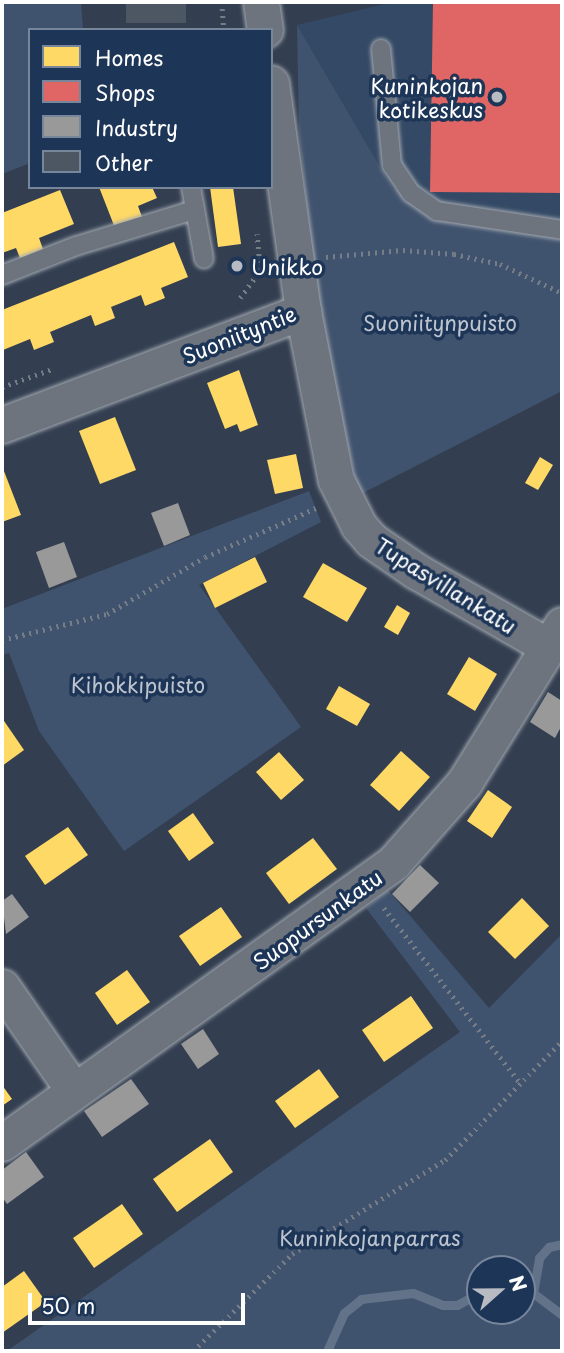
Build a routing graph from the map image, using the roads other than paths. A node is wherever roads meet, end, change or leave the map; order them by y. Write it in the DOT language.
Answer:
graph roads {
  1 [pos="261,2"];
  2 [pos="265,28"];
  3 [pos="381,49"];
  4 [pos="273,98"];
  5 [pos="191,189"];
  6 [pos="194,209"];
  7 [pos="562,230"];
  8 [pos="204,259"];
  9 [pos="2,275"];
  10 [pos="303,311"];
  11 [pos="2,425"];
  12 [pos="556,636"];
  13 [pos="2,988"];
  14 [pos="74,1091"];
  15 [pos="2,1143"];
  1 -- 2 [label="street"];
  3 -- 7 [label="lane"];
  4 -- 10 [label="street, Suoniityntie"];
  5 -- 6 [label="lane"];
  6 -- 8 [label="lane"];
  6 -- 9 [label="lane"];
  10 -- 11 [label="street, Suoniityntie"];
  10 -- 12 [label="street, Tupasvillankatu"];
  12 -- 14 [label="street, Suopursunkatu"];
  13 -- 14 [label="street"];
  14 -- 15 [label="street, Suopursunkatu"];
}
